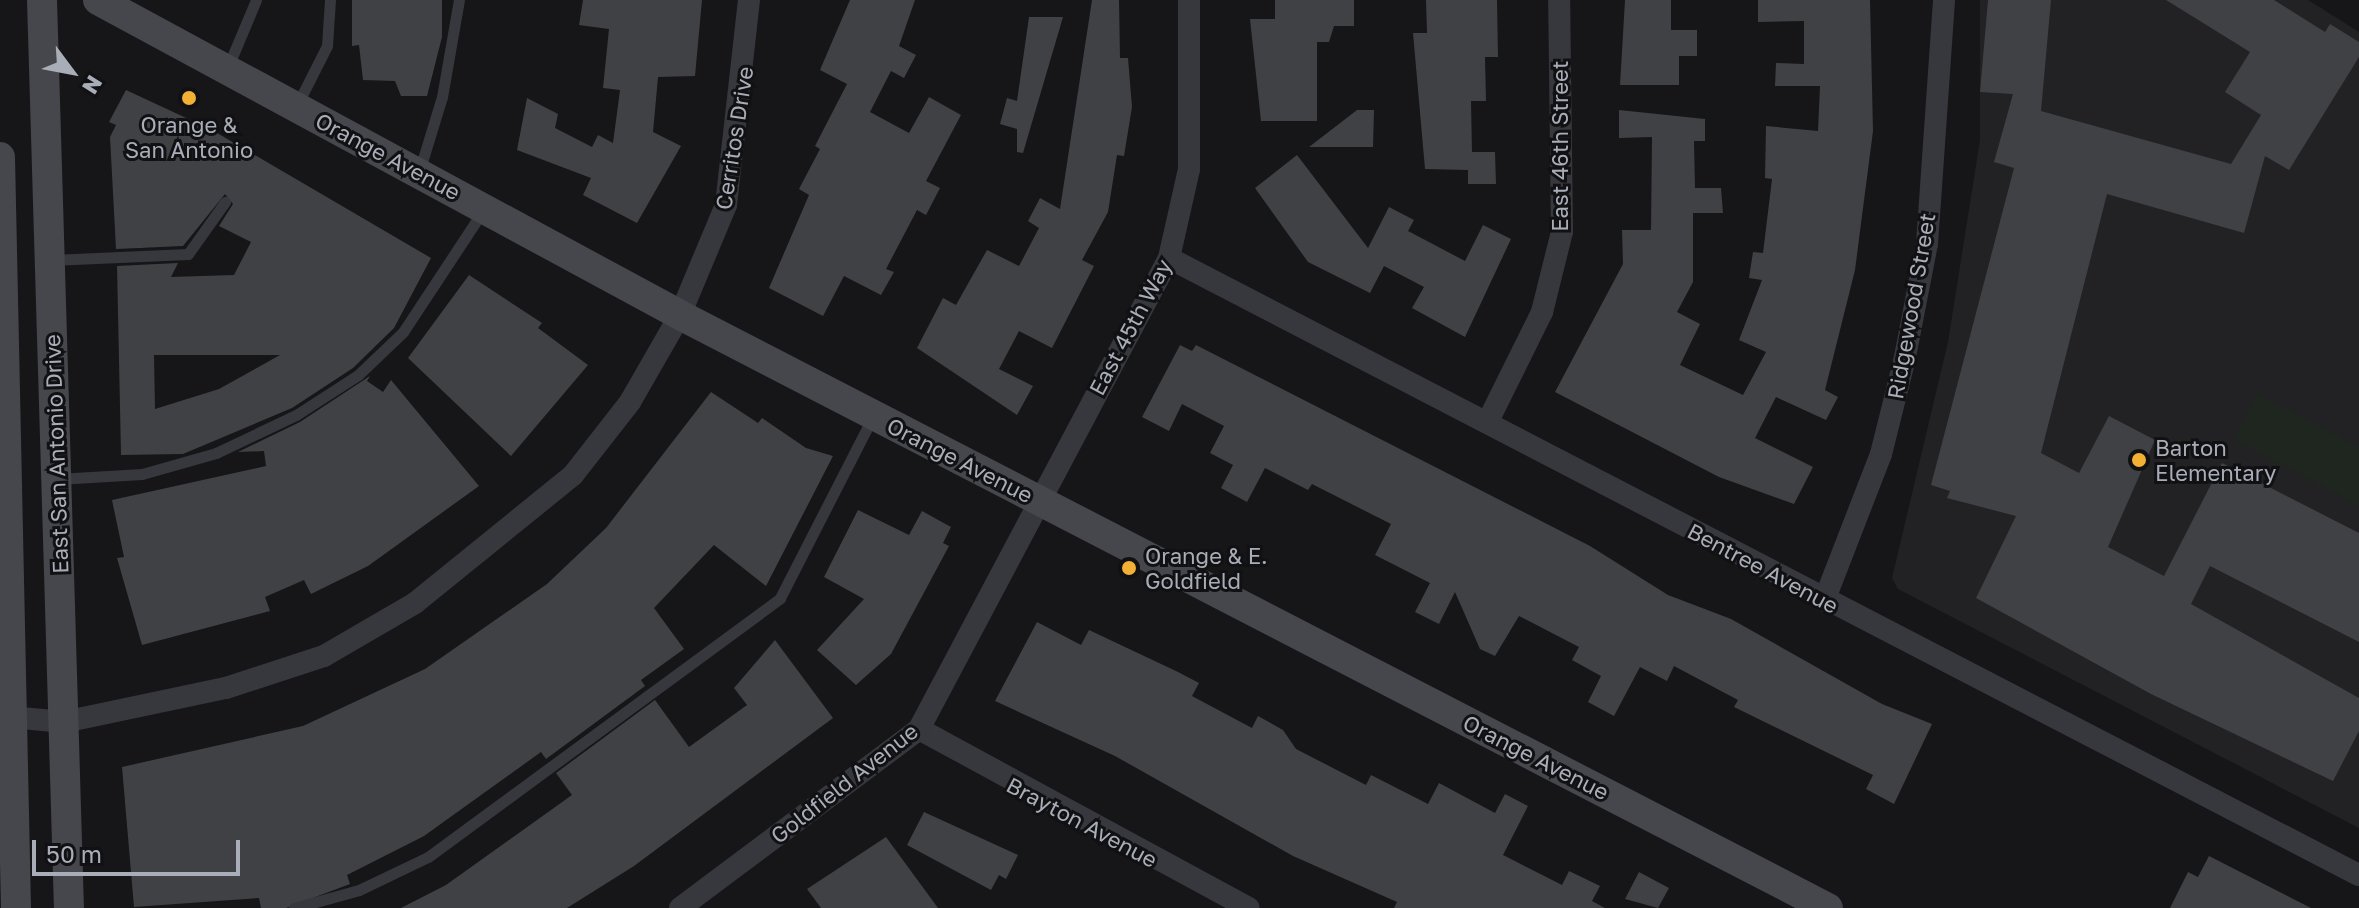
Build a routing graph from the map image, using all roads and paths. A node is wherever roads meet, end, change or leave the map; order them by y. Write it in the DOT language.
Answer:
graph roads {
  1 [pos="42,0"];
  2 [pos="98,0"];
  3 [pos="256,0"];
  4 [pos="330,0"];
  5 [pos="459,0"];
  6 [pos="749,0"];
  7 [pos="1189,0"];
  8 [pos="1559,0"];
  9 [pos="1944,0"];
  10 [pos="227,69"];
  11 [pos="296,107"];
  12 [pos="0,157"];
  13 [pos="418,172"];
  14 [pos="225,202"];
  15 [pos="484,208"];
  16 [pos="1169,258"];
  17 [pos="50,260"];
  18 [pos="680,315"];
  19 [pos="873,415"];
  20 [pos="1488,421"];
  21 [pos="4,479"];
  22 [pos="57,479"];
  23 [pos="1038,499"];
  24 [pos="1824,601"];
  25 [pos="6,717"];
  26 [pos="64,722"];
  27 [pos="919,729"];
  28 [pos="2359,875"];
  29 [pos="16,908"];
  30 [pos="69,908"];
  31 [pos="294,908"];
  32 [pos="680,908"];
  33 [pos="1249,908"];
  34 [pos="1828,908"];
  1 -- 17 [label="street, East San Antonio Drive"];
  2 -- 10 [label="street, Orange Avenue"];
  3 -- 10 [label="lane"];
  4 -- 11 [label="lane"];
  5 -- 13 [label="lane"];
  6 -- 18 [label="street, Cerritos Drive"];
  7 -- 16 [label="street, East 45th Way"];
  8 -- 20 [label="street, East 46th Street"];
  9 -- 24 [label="street, Ridgewood Street"];
  10 -- 11 [label="street, Orange Avenue"];
  11 -- 13 [label="street, Orange Avenue"];
  12 -- 21 [label="street"];
  13 -- 15 [label="street, Orange Avenue"];
  14 -- 17 [label="lane"];
  15 -- 18 [label="street, Orange Avenue"];
  15 -- 22 [label="lane"];
  16 -- 20 [label="street, Bentree Avenue"];
  16 -- 23 [label="street, East 45th Way"];
  17 -- 22 [label="street, East San Antonio Drive"];
  18 -- 19 [label="street, Orange Avenue"];
  18 -- 26 [label="street, Cerritos Drive"];
  19 -- 23 [label="street, Orange Avenue"];
  19 -- 31 [label="lane"];
  20 -- 24 [label="street, Bentree Avenue"];
  21 -- 25 [label="street"];
  22 -- 26 [label="street, East San Antonio Drive"];
  23 -- 27 [label="street, Goldfield Avenue"];
  23 -- 34 [label="street, Orange Avenue"];
  24 -- 28 [label="street, Bentree Avenue"];
  25 -- 26 [label="street, Cerritos Drive"];
  25 -- 29 [label="street"];
  26 -- 30 [label="street, East San Antonio Drive"];
  27 -- 32 [label="street, Goldfield Avenue"];
  27 -- 33 [label="street, Brayton Avenue"];
}
